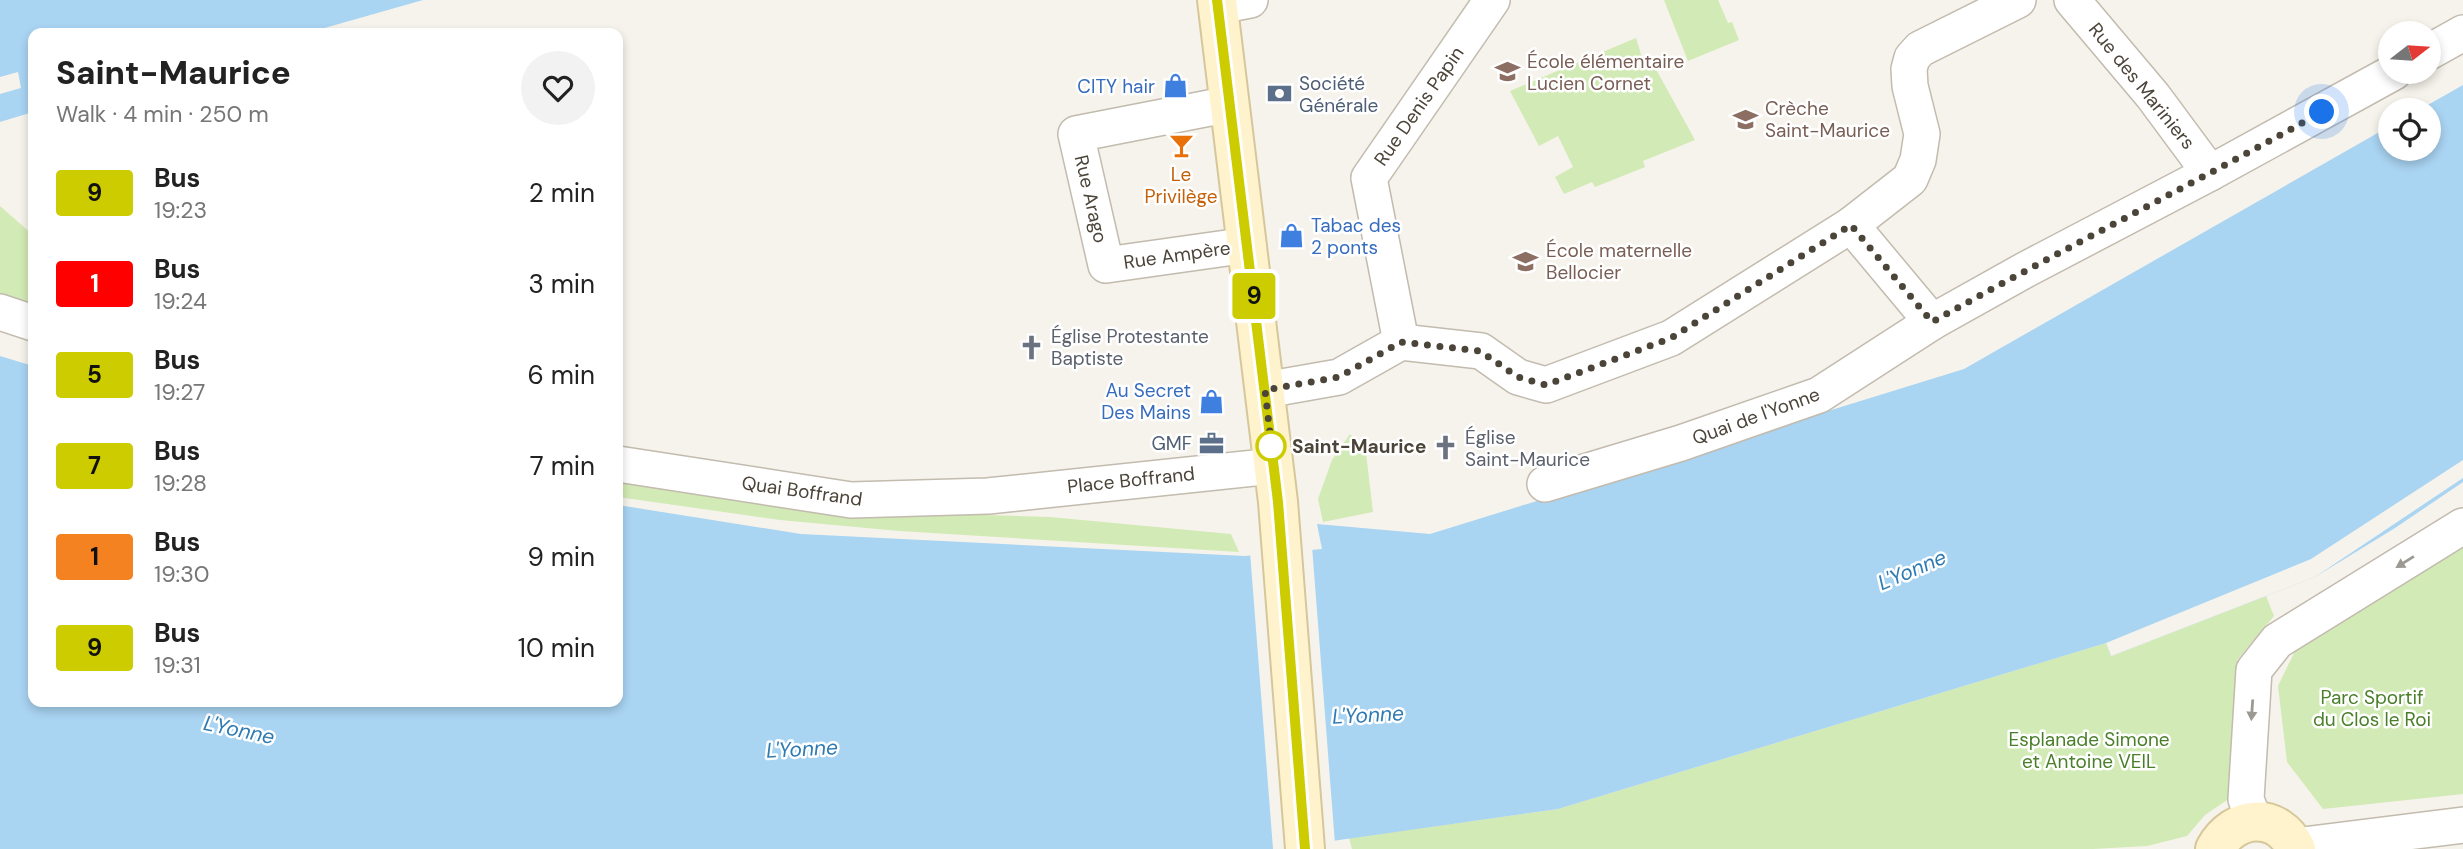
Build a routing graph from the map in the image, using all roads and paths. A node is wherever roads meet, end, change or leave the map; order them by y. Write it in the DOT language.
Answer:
graph roads {
  1 [pos="1492,0"];
  2 [pos="2018,0"];
  3 [pos="2072,0"];
  4 [pos="1228,2"];
  5 [pos="2463,33"];
  6 [pos="2441,45"];
  7 [pos="2378,81"];
  8 [pos="1230,104"];
  9 [pos="2210,173"];
  10 [pos="1851,225"];
  11 [pos="1248,245"];
  12 [pos="1106,265"];
  13 [pos="0,312"];
  14 [pos="28,321"];
  15 [pos="1932,322"];
  16 [pos="1401,342"];
  17 [pos="1265,390"];
  18 [pos="623,465"];
  19 [pos="1273,466"];
  20 [pos="1545,484"];
  21 [pos="988,496"];
  22 [pos="2463,526"];
  23 [pos="2254,821"];
  24 [pos="2463,825"];
  25 [pos="2296,848"];
  26 [pos="1305,849"];
  27 [pos="2215,849"];
  1 -- 16 [label="street, Rue Denis Papin"];
  2 -- 10 [label="street"];
  3 -- 9 [label="street, Rue des Mariniers"];
  4 -- 8 [label="main road"];
  5 -- 6 [label="street"];
  7 -- 9 [label="street, Quai de l'Yonne"];
  8 -- 11 [label="main road"];
  8 -- 12 [label="street, Rue Arago"];
  9 -- 15 [label="street, Quai de l'Yonne"];
  10 -- 15 [label="street"];
  10 -- 16 [label="street"];
  11 -- 12 [label="street, Rue Ampère"];
  11 -- 17 [label="main road"];
  13 -- 14 [label="street"];
  15 -- 20 [label="street, Quai de l'Yonne"];
  16 -- 17 [label="street"];
  17 -- 19 [label="main road"];
  18 -- 21 [label="street, Quai Boffrand"];
  19 -- 21 [label="street, Place Boffrand"];
  19 -- 26 [label="main road"];
  22 -- 23 [label="street, one-way"];
  23 -- 25 [label="main road"];
  23 -- 27 [label="main road"];
  24 -- 25 [label="street"];
}
